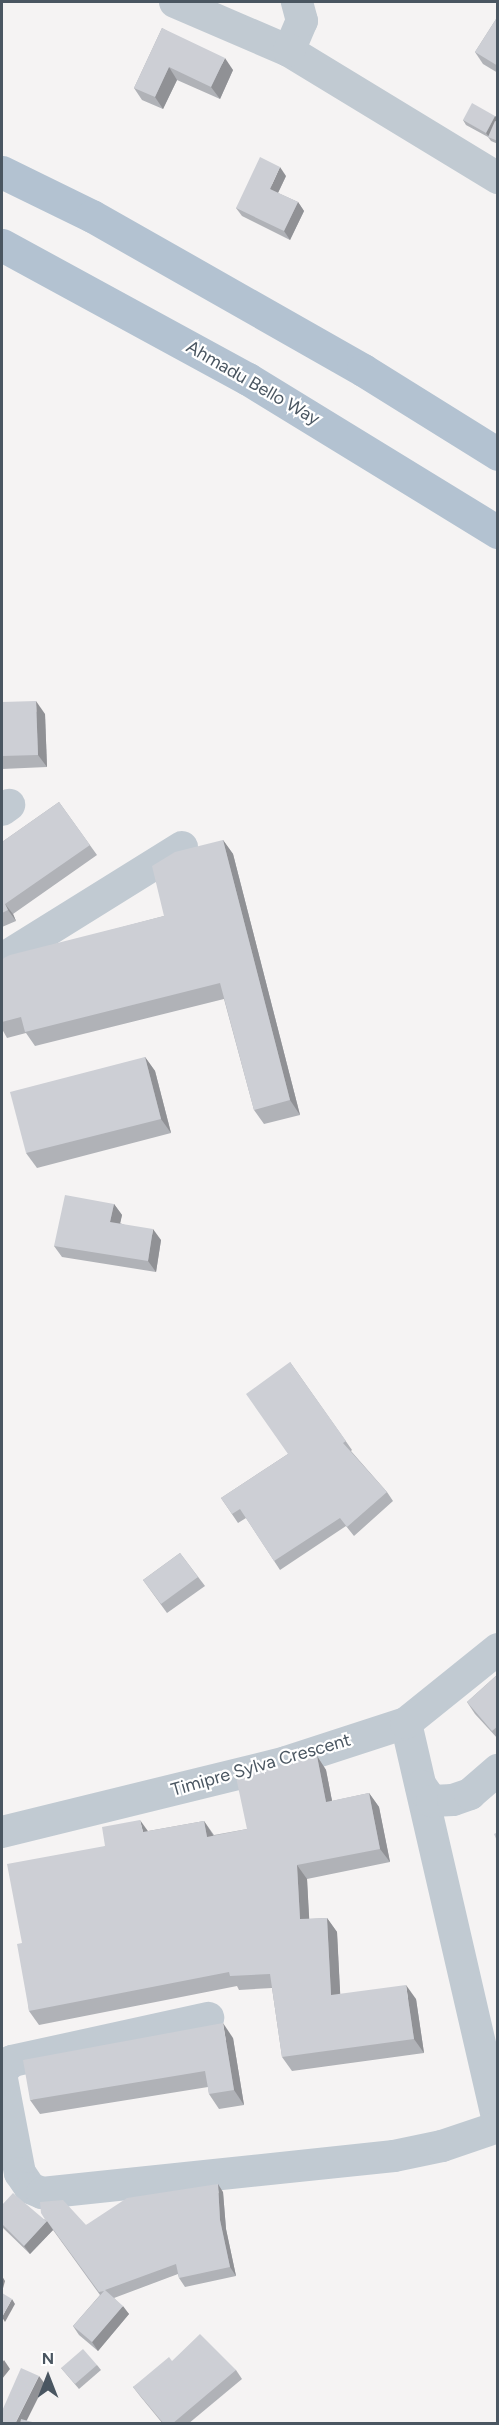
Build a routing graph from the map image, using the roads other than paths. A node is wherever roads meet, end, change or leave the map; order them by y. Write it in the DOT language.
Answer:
graph roads {
  1 [pos="175,2"];
  2 [pos="297,2"];
  3 [pos="289,51"];
  4 [pos="2,172"];
  5 [pos="498,178"];
  6 [pos="2,245"];
  7 [pos="498,454"];
  8 [pos="498,532"];
  9 [pos="182,847"];
  10 [pos="2,959"];
  11 [pos="498,1649"];
  12 [pos="406,1723"];
  13 [pos="498,1770"];
  14 [pos="421,1786"];
  15 [pos="2,1832"];
  16 [pos="208,2018"];
  17 [pos="2,2071"];
  18 [pos="2,2079"];
  19 [pos="498,2120"];
  20 [pos="6,2126"];
  21 [pos="498,2127"];
  1 -- 3 [label="street"];
  2 -- 3 [label="street"];
  3 -- 5 [label="street"];
  4 -- 7 [label="main road"];
  6 -- 8 [label="main road, Ahmadu Bello Way"];
  9 -- 10 [label="street"];
  11 -- 12 [label="street, Timipre Sylva Crescent"];
  12 -- 14 [label="street"];
  12 -- 15 [label="street, Timipre Sylva Crescent"];
  13 -- 14 [label="street"];
  14 -- 19 [label="street"];
  16 -- 17 [label="street"];
  18 -- 20 [label="street"];
  20 -- 21 [label="street"];
}
